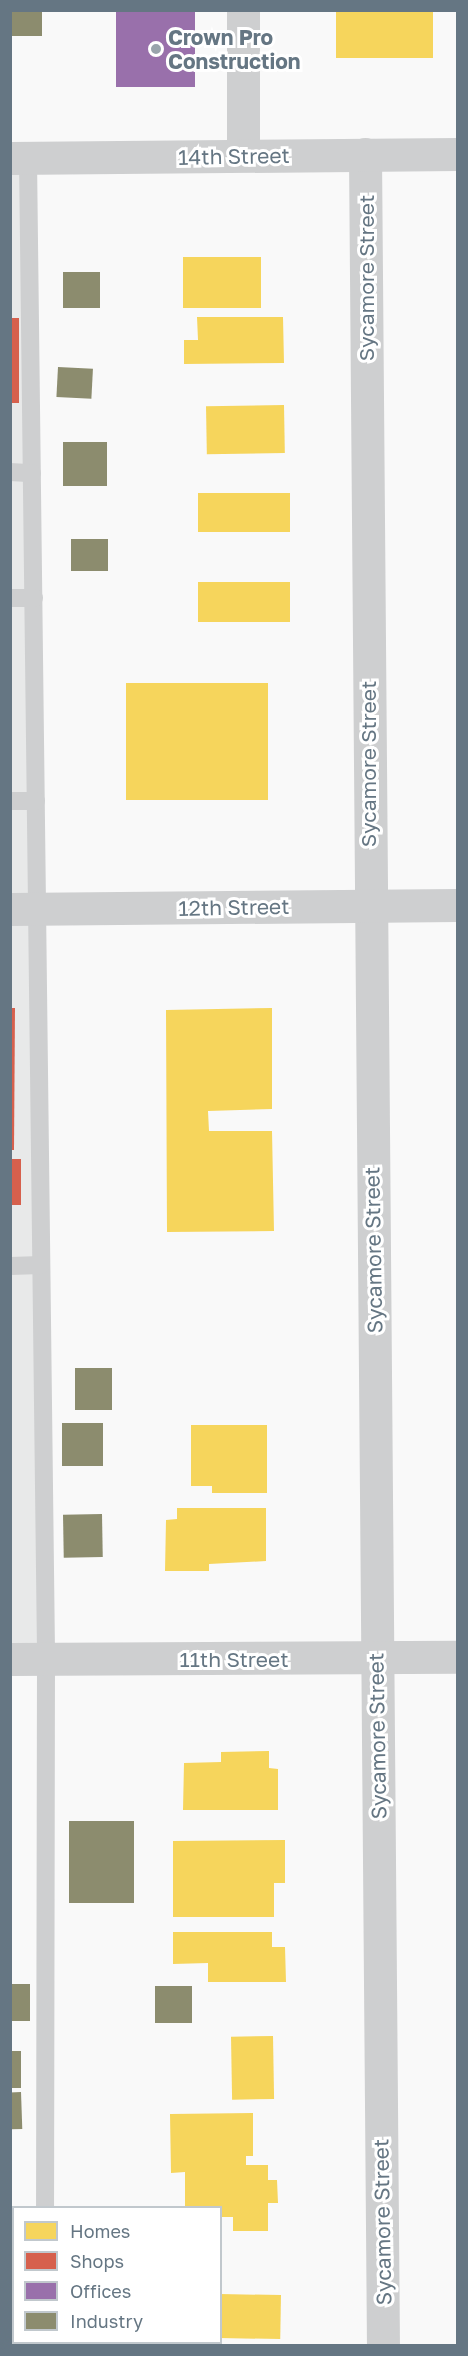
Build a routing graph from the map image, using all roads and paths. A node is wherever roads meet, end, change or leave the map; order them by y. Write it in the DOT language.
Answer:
graph roads {
  1 [pos="243,10"];
  2 [pos="365,154"];
  3 [pos="458,154"];
  4 [pos="243,155"];
  5 [pos="19,158"];
  6 [pos="10,472"];
  7 [pos="32,472"];
  8 [pos="10,598"];
  9 [pos="34,598"];
  10 [pos="10,801"];
  11 [pos="36,801"];
  12 [pos="458,905"];
  13 [pos="369,906"];
  14 [pos="24,909"];
  15 [pos="41,1265"];
  16 [pos="10,1266"];
  17 [pos="458,1657"];
  18 [pos="10,1659"];
  19 [pos="46,1659"];
  20 [pos="376,1659"];
  21 [pos="45,2206"];
  22 [pos="383,2346"];
  1 -- 4 [label="street"];
  2 -- 3 [label="street, 14th Street"];
  2 -- 4 [label="street, 14th Street"];
  2 -- 13 [label="street, Sycamore Street"];
  4 -- 5 [label="street, 14th Street"];
  5 -- 7 [label="lane"];
  6 -- 7 [label="lane"];
  7 -- 9 [label="lane"];
  8 -- 9 [label="lane"];
  9 -- 11 [label="lane"];
  10 -- 11 [label="lane"];
  11 -- 14 [label="lane"];
  12 -- 13 [label="street, 12th Street"];
  13 -- 14 [label="street, 12th Street"];
  13 -- 20 [label="street, Sycamore Street"];
  14 -- 15 [label="lane"];
  15 -- 16 [label="lane"];
  15 -- 19 [label="lane"];
  17 -- 20 [label="street, 11th Street"];
  18 -- 19 [label="street, 11th Street"];
  19 -- 20 [label="street, 11th Street"];
  19 -- 21 [label="lane"];
  20 -- 22 [label="street, Sycamore Street"];
}
